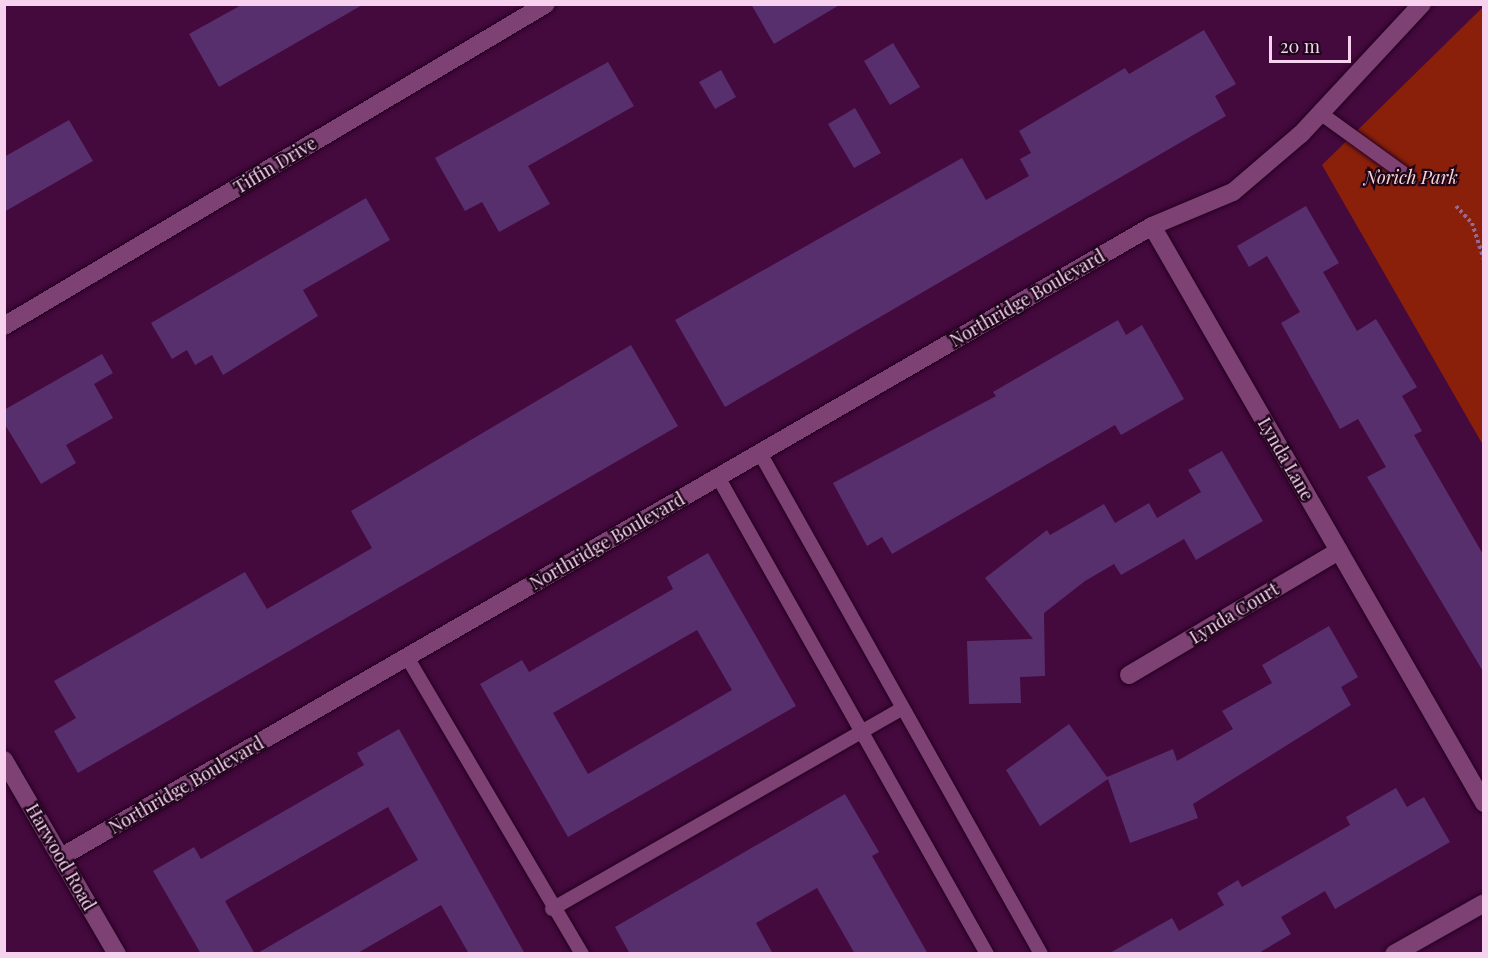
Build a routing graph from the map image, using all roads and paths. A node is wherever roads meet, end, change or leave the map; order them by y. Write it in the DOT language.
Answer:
graph roads {
  1 [pos="546,4"];
  2 [pos="1422,4"];
  3 [pos="1320,113"];
  4 [pos="1406,175"];
  5 [pos="1456,206"];
  6 [pos="1152,226"];
  7 [pos="1484,259"];
  8 [pos="4,326"];
  9 [pos="759,453"];
  10 [pos="718,477"];
  11 [pos="1339,551"];
  12 [pos="407,657"];
  13 [pos="1129,675"];
  14 [pos="903,708"];
  15 [pos="861,731"];
  16 [pos="4,760"];
  17 [pos="1484,803"];
  18 [pos="61,857"];
  19 [pos="1484,903"];
  20 [pos="552,909"];
  21 [pos="117,954"];
  22 [pos="582,954"];
  23 [pos="987,954"];
  24 [pos="1041,954"];
  25 [pos="1395,954"];
  1 -- 8 [label="street, Tiffin Drive"];
  2 -- 3 [label="street"];
  3 -- 4 [label="lane"];
  3 -- 6 [label="street"];
  5 -- 7 [label="path"];
  6 -- 9 [label="street, Northridge Boulevard"];
  6 -- 11 [label="street, Lynda Lane"];
  9 -- 10 [label="street, Northridge Boulevard"];
  9 -- 14 [label="lane"];
  10 -- 12 [label="street, Northridge Boulevard"];
  10 -- 15 [label="lane"];
  11 -- 13 [label="street, Lynda Court"];
  11 -- 17 [label="street, Lynda Lane"];
  12 -- 18 [label="street, Northridge Boulevard"];
  12 -- 20 [label="lane"];
  14 -- 15 [label="lane"];
  14 -- 24 [label="lane"];
  15 -- 20 [label="lane"];
  15 -- 23 [label="lane"];
  16 -- 18 [label="street, Harwood Road"];
  18 -- 21 [label="street, Harwood Road"];
  19 -- 25 [label="street"];
  20 -- 22 [label="lane"];
}
